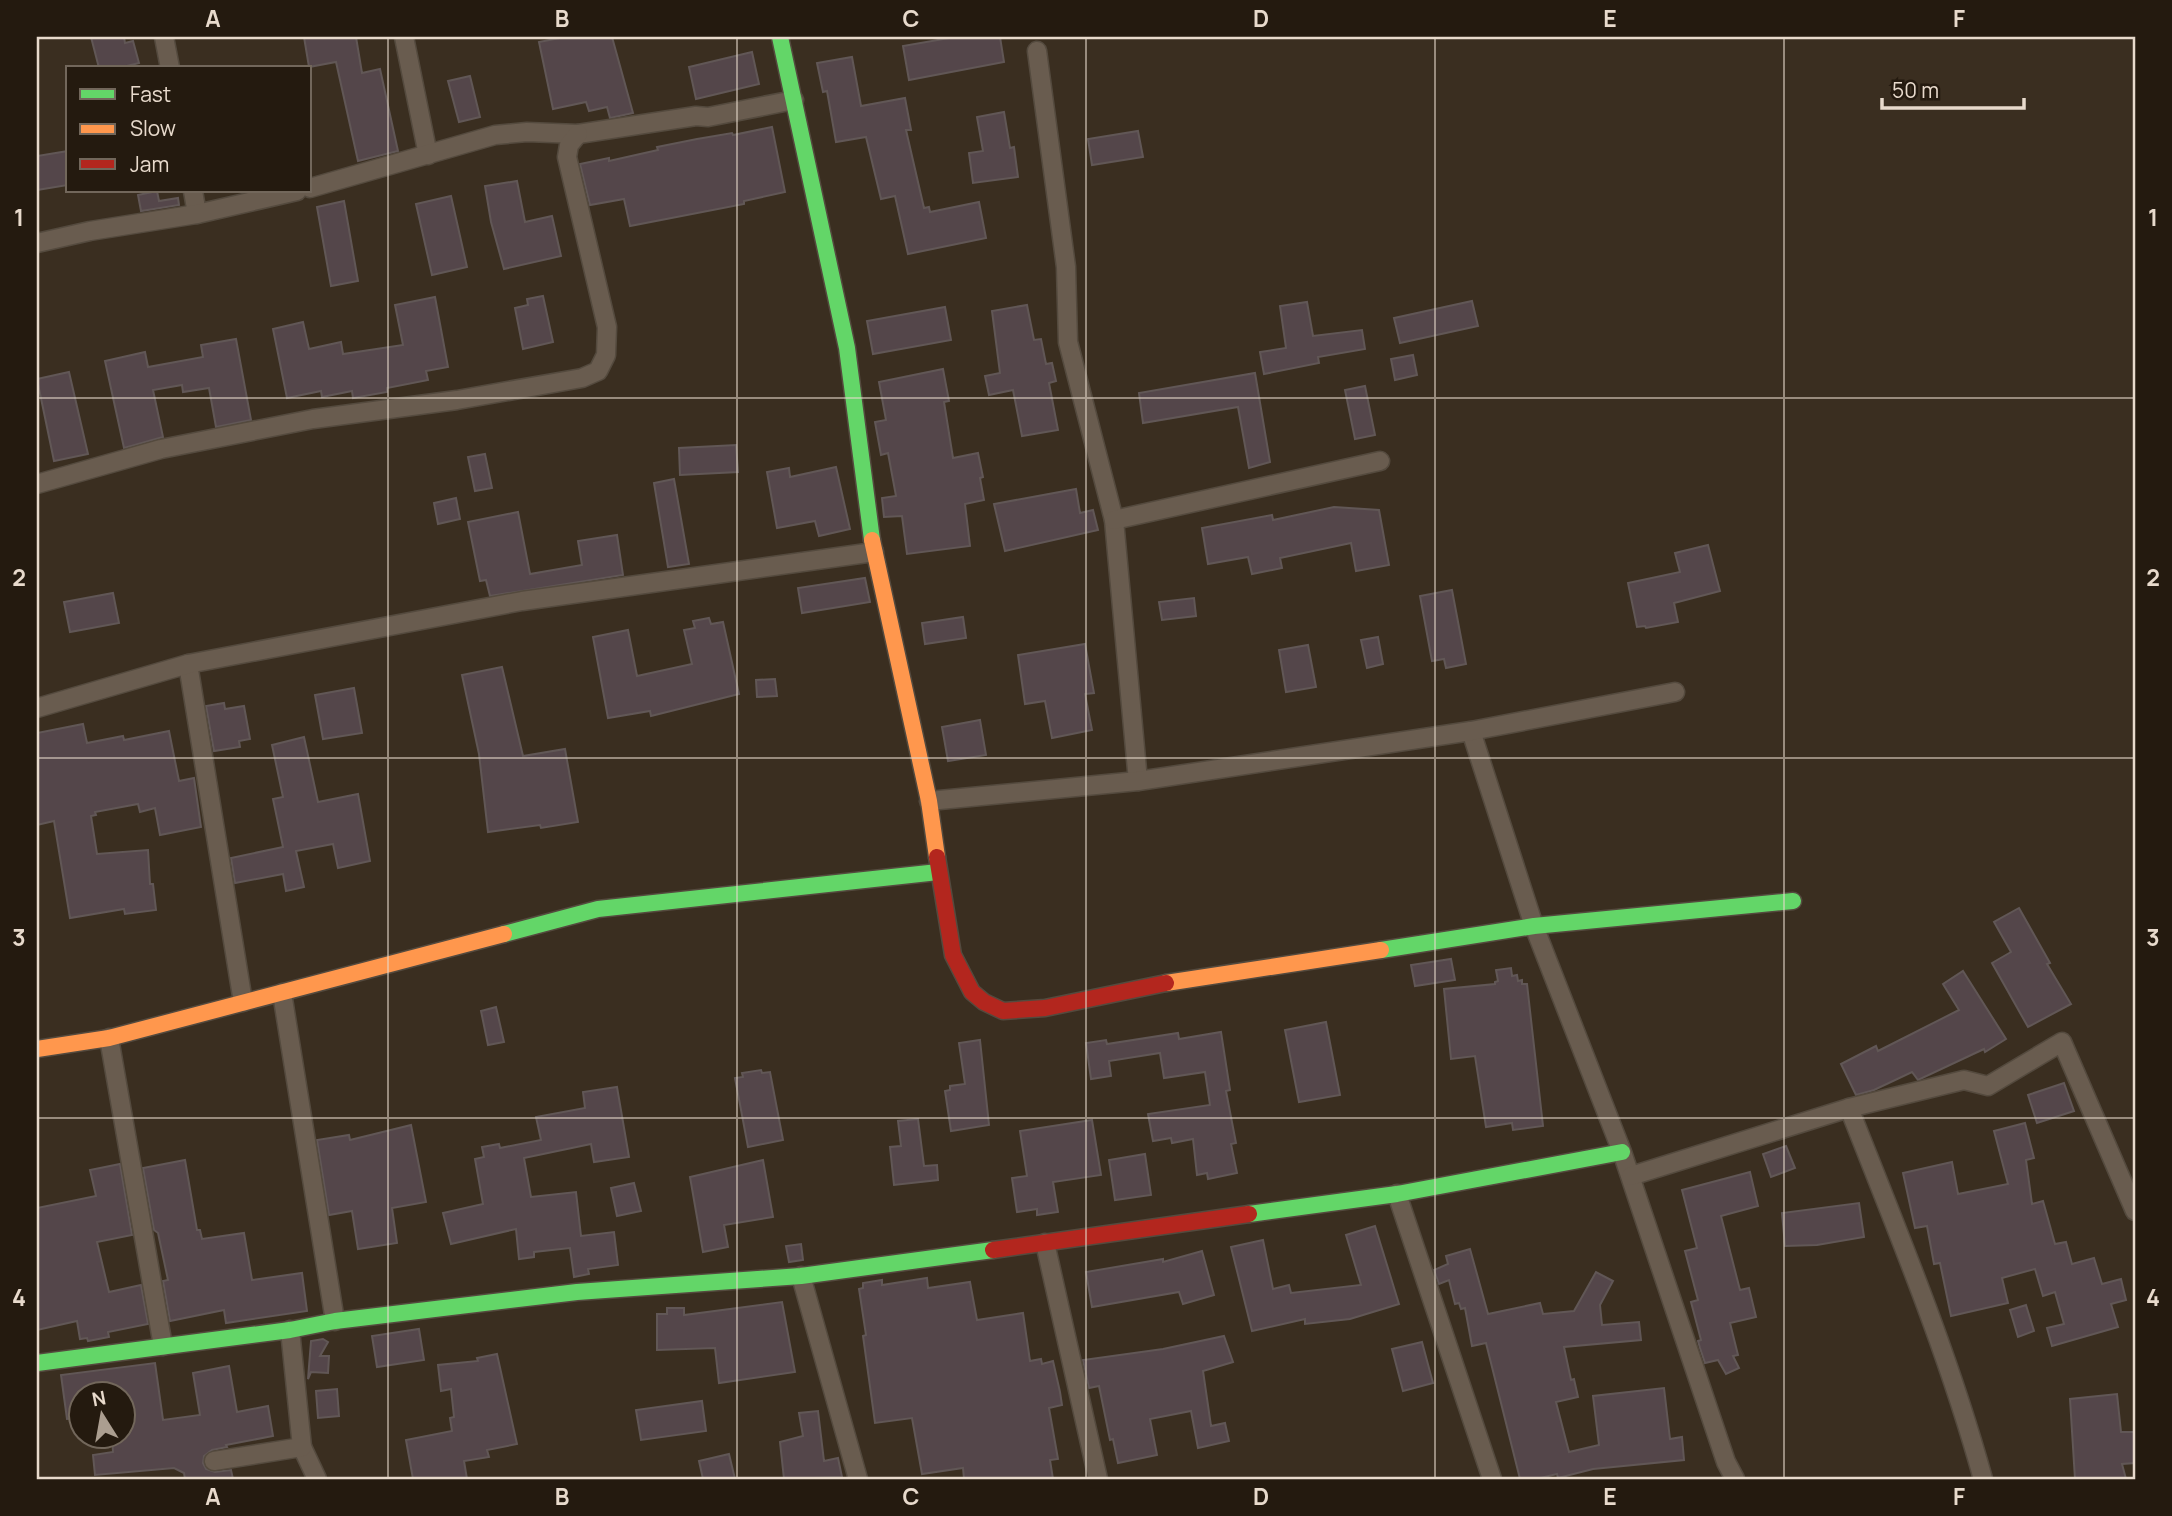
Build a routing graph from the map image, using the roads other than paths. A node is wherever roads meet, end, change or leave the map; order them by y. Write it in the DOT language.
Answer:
graph roads {
  1 [pos="164,37"];
  2 [pos="404,37"];
  3 [pos="780,37"];
  4 [pos="1037,51"];
  5 [pos="170,66"];
  6 [pos="794,100"];
  7 [pos="578,134"];
  8 [pos="428,155"];
  9 [pos="312,187"];
  10 [pos="193,192"];
  11 [pos="293,192"];
  12 [pos="197,214"];
  13 [pos="37,243"];
  14 [pos="1380,461"];
  15 [pos="37,484"];
  16 [pos="1114,520"];
  17 [pos="874,552"];
  18 [pos="188,664"];
  19 [pos="1675,692"];
  20 [pos="37,708"];
  21 [pos="1471,730"];
  22 [pos="1138,781"];
  23 [pos="929,801"];
  24 [pos="938,872"];
  25 [pos="1793,901"];
  26 [pos="1534,926"];
  27 [pos="282,993"];
  28 [pos="243,1002"];
  29 [pos="109,1038"];
  30 [pos="37,1049"];
  31 [pos="1849,1108"];
  32 [pos="1622,1152"];
  33 [pos="1631,1175"];
  34 [pos="1397,1194"];
  35 [pos="2135,1211"];
  36 [pos="1045,1242"];
  37 [pos="801,1276"];
  38 [pos="335,1321"];
  39 [pos="290,1330"];
  40 [pos="163,1346"];
  41 [pos="37,1363"];
  42 [pos="302,1447"];
  43 [pos="214,1461"];
  44 [pos="317,1479"];
  45 [pos="858,1479"];
  46 [pos="1098,1479"];
  47 [pos="1492,1479"];
  48 [pos="1735,1479"];
  49 [pos="1983,1479"];
  1 -- 5 [label="street"];
  2 -- 8 [label="street"];
  3 -- 6 [label="street"];
  4 -- 16 [label="street"];
  6 -- 7 [label="street"];
  6 -- 17 [label="street"];
  7 -- 8 [label="street"];
  7 -- 15 [label="street"];
  8 -- 9 [label="street"];
  10 -- 12 [label="street"];
  11 -- 12 [label="street"];
  12 -- 13 [label="street"];
  14 -- 16 [label="street"];
  16 -- 22 [label="street"];
  17 -- 18 [label="street"];
  17 -- 23 [label="street"];
  18 -- 20 [label="street"];
  18 -- 28 [label="street"];
  19 -- 21 [label="street"];
  21 -- 22 [label="street"];
  21 -- 26 [label="street"];
  22 -- 23 [label="street"];
  23 -- 24 [label="street"];
  24 -- 26 [label="street"];
  24 -- 27 [label="street"];
  25 -- 26 [label="street"];
  26 -- 32 [label="street"];
  27 -- 28 [label="street"];
  27 -- 38 [label="street"];
  28 -- 29 [label="street"];
  29 -- 30 [label="street"];
  29 -- 40 [label="street"];
  31 -- 33 [label="street"];
  31 -- 35 [label="street"];
  31 -- 49 [label="street"];
  32 -- 33 [label="street"];
  32 -- 34 [label="street"];
  33 -- 48 [label="street"];
  34 -- 36 [label="street"];
  34 -- 47 [label="street"];
  36 -- 37 [label="street"];
  36 -- 46 [label="street"];
  37 -- 38 [label="street"];
  37 -- 45 [label="street"];
  38 -- 39 [label="street"];
  39 -- 40 [label="street"];
  39 -- 42 [label="street"];
  40 -- 41 [label="street"];
  42 -- 43 [label="street"];
  42 -- 44 [label="street"];
}
